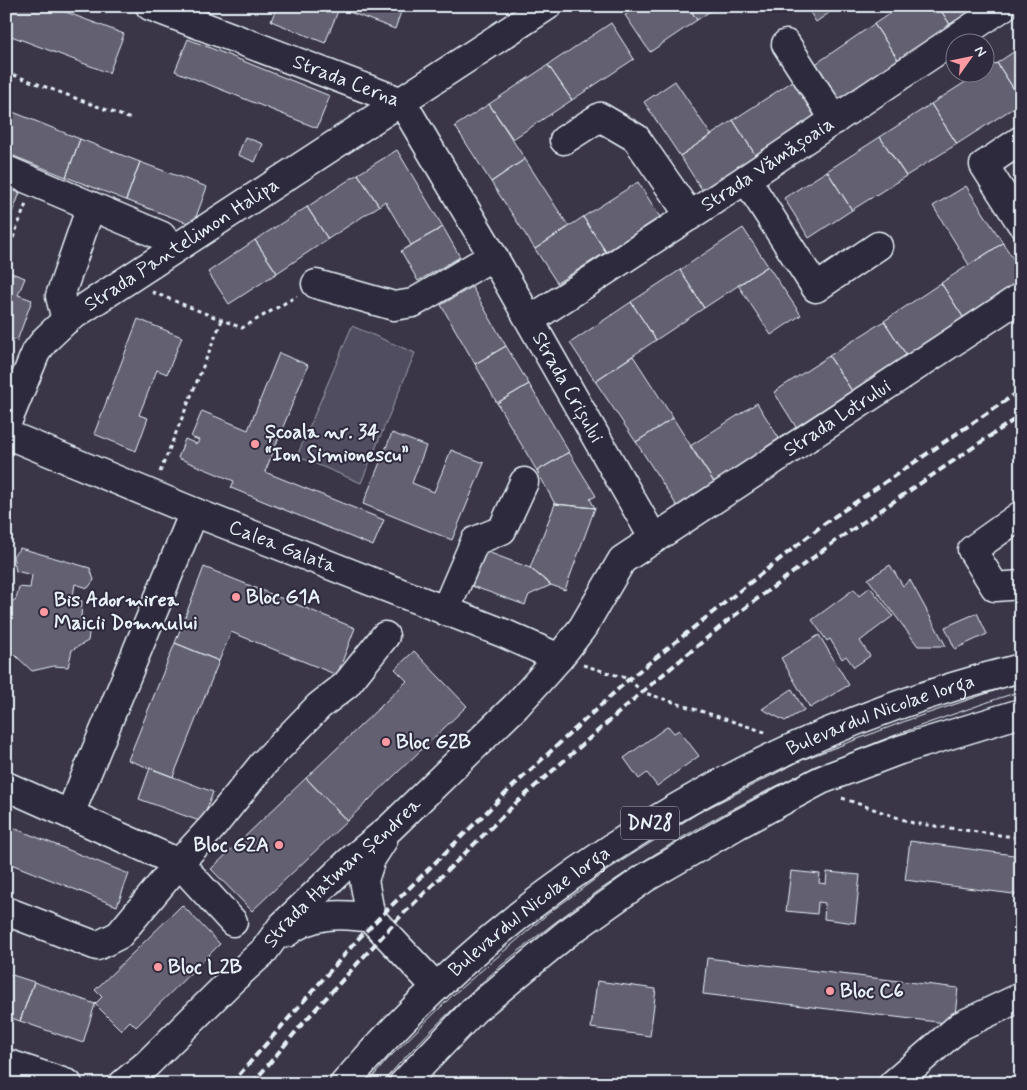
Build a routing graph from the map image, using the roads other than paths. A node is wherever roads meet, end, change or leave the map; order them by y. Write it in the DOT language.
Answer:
graph roads {
  1 [pos="150,6"];
  2 [pos="1004,6"];
  3 [pos="543,7"];
  4 [pos="187,13"];
  5 [pos="786,44"];
  6 [pos="402,102"];
  7 [pos="835,120"];
  8 [pos="564,140"];
  9 [pos="1021,140"];
  10 [pos="6,170"];
  11 [pos="746,180"];
  12 [pos="91,206"];
  13 [pos="690,216"];
  14 [pos="1021,223"];
  15 [pos="878,246"];
  16 [pos="170,251"];
  17 [pos="493,256"];
  18 [pos="316,284"];
  19 [pos="1021,297"];
  20 [pos="66,320"];
  21 [pos="530,320"];
  22 [pos="6,426"];
  23 [pos="6,434"];
  24 [pos="524,482"];
  25 [pos="194,512"];
  26 [pos="1021,515"];
  27 [pos="654,539"];
  28 [pos="1021,585"];
  29 [pos="445,611"];
  30 [pos="385,636"];
  31 [pos="559,658"];
  32 [pos="1021,668"];
  33 [pos="1021,713"];
  34 [pos="6,786"];
  35 [pos="70,814"];
  36 [pos="390,828"];
  37 [pos="179,863"];
  38 [pos="6,911"];
  39 [pos="371,918"];
  40 [pos="232,922"];
  41 [pos="264,951"];
  42 [pos="436,987"];
  43 [pos="1021,997"];
  44 [pos="6,1063"];
  45 [pos="68,1084"];
  46 [pos="123,1084"];
  47 [pos="344,1084"];
  48 [pos="403,1084"];
  49 [pos="893,1084"];
  1 -- 4 [label="street, Strada Cerna"];
  2 -- 7 [label="street, Strada Vămășoaia"];
  3 -- 6 [label="street, Strada Cerna"];
  4 -- 6 [label="street, Strada Cerna"];
  5 -- 7 [label="street"];
  6 -- 16 [label="street, Strada Pantelimon Halipa"];
  6 -- 17 [label="street, Strada Crișului"];
  7 -- 11 [label="street, Strada Vămășoaia"];
  8 -- 13 [label="street"];
  9 -- 14 [label="street"];
  10 -- 12 [label="street"];
  11 -- 13 [label="street, Strada Vămășoaia"];
  11 -- 15 [label="street"];
  12 -- 16 [label="street"];
  12 -- 20 [label="street"];
  13 -- 21 [label="street, Strada Vămășoaia"];
  16 -- 20 [label="street, Strada Pantelimon Halipa"];
  17 -- 18 [label="street"];
  17 -- 21 [label="street, Strada Crișului"];
  19 -- 27 [label="street, Strada Lotrului"];
  20 -- 22 [label="street, Strada Pantelimon Halipa"];
  21 -- 27 [label="street, Strada Crișului"];
  23 -- 25 [label="street, Calea Galata"];
  24 -- 29 [label="street"];
  25 -- 29 [label="street, Calea Galata"];
  25 -- 35 [label="street"];
  26 -- 28 [label="street"];
  27 -- 31 [label="street"];
  29 -- 31 [label="street, Calea Galata"];
  30 -- 37 [label="street"];
  31 -- 36 [label="street, Strada Hatman Șendrea"];
  32 -- 42 [label="street, Bulevardul Nicolae Iorga / DN28"];
  33 -- 48 [label="street, Bulevardul Nicolae Iorga / DN28"];
  34 -- 35 [label="street"];
  35 -- 37 [label="street"];
  36 -- 39 [label="street"];
  36 -- 41 [label="street, Strada Hatman Șendrea"];
  37 -- 38 [label="street"];
  37 -- 40 [label="street"];
  39 -- 41 [label="street"];
  39 -- 42 [label="street"];
  41 -- 46 [label="street, Strada Hatman Șendrea"];
  42 -- 47 [label="street, Bulevardul Nicolae Iorga / DN28"];
  43 -- 49 [label="street"];
  44 -- 45 [label="street"];
}
